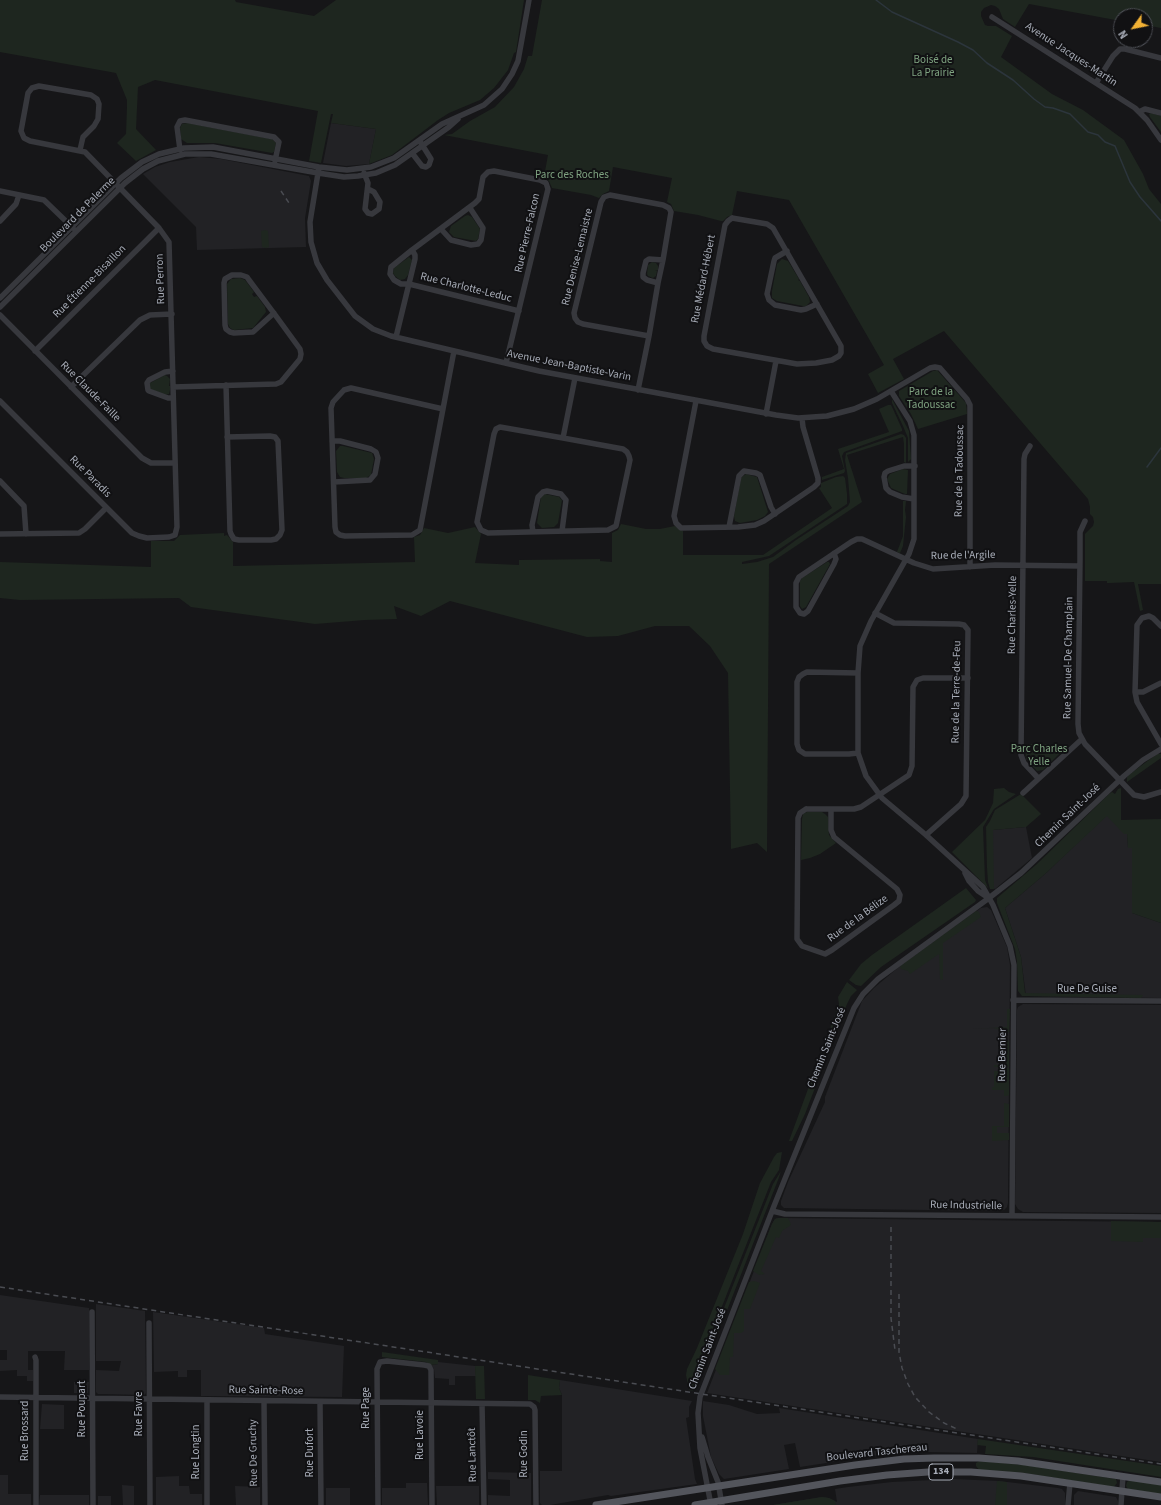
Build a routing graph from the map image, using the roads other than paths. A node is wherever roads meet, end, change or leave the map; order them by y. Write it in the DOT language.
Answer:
graph roads {
  1 [pos="529,0"];
  2 [pos="992,17"];
  3 [pos="1161,58"];
  4 [pos="1096,83"];
  5 [pos="1139,112"];
  6 [pos="1161,113"];
  7 [pos="460,117"];
  8 [pos="418,140"];
  9 [pos="1161,140"];
  10 [pos="422,146"];
  11 [pos="180,148"];
  12 [pos="80,150"];
  13 [pos="412,153"];
  14 [pos="181,155"];
  15 [pos="275,162"];
  16 [pos="318,170"];
  17 [pos="364,172"];
  18 [pos="118,185"];
  19 [pos="368,189"];
  20 [pos="0,191"];
  21 [pos="19,195"];
  22 [pos="470,208"];
  23 [pos="0,220"];
  24 [pos="159,228"];
  25 [pos="74,229"];
  26 [pos="441,229"];
  27 [pos="412,250"];
  28 [pos="787,251"];
  29 [pos="663,260"];
  30 [pos="658,283"];
  31 [pos="409,284"];
  32 [pos="0,298"];
  33 [pos="817,304"];
  34 [pos="0,307"];
  35 [pos="519,311"];
  36 [pos="274,313"];
  37 [pos="172,314"];
  38 [pos="0,315"];
  39 [pos="648,336"];
  40 [pos="396,337"];
  41 [pos="35,351"];
  42 [pos="454,351"];
  43 [pos="776,361"];
  44 [pos="506,363"];
  45 [pos="936,367"];
  46 [pos="173,372"];
  47 [pos="575,378"];
  48 [pos="226,385"];
  49 [pos="71,387"];
  50 [pos="173,387"];
  51 [pos="638,390"];
  52 [pos="891,391"];
  53 [pos="174,398"];
  54 [pos="0,401"];
  55 [pos="696,401"];
  56 [pos="443,409"];
  57 [pos="766,414"];
  58 [pos="802,418"];
  59 [pos="228,437"];
  60 [pos="563,438"];
  61 [pos="332,441"];
  62 [pos="1030,446"];
  63 [pos="175,463"];
  64 [pos="915,466"];
  65 [pos="0,481"];
  66 [pos="334,482"];
  67 [pos="914,499"];
  68 [pos="106,508"];
  69 [pos="775,514"];
  70 [pos="1084,521"];
  71 [pos="730,527"];
  72 [pos="562,531"];
  73 [pos="176,532"];
  74 [pos="533,532"];
  75 [pos="0,534"];
  76 [pos="26,534"];
  77 [pos="834,553"];
  78 [pos="906,560"];
  79 [pos="1023,566"];
  80 [pos="1080,566"];
  81 [pos="970,567"];
  82 [pos="875,613"];
  83 [pos="1161,626"];
  84 [pos="858,673"];
  85 [pos="968,678"];
  86 [pos="1161,683"];
  87 [pos="1135,692"];
  88 [pos="1082,739"];
  89 [pos="1161,744"];
  90 [pos="1161,749"];
  91 [pos="858,753"];
  92 [pos="1038,778"];
  93 [pos="1119,781"];
  94 [pos="1161,792"];
  95 [pos="1023,793"];
  96 [pos="879,795"];
  97 [pos="831,809"];
  98 [pos="926,835"];
  99 [pos="989,898"];
  100 [pos="1013,1000"];
  101 [pos="1161,1001"];
  102 [pos="772,1211"];
  103 [pos="1012,1216"];
  104 [pos="1161,1217"];
  105 [pos="92,1312"];
  106 [pos="150,1323"];
  107 [pos="35,1357"];
  108 [pos="429,1366"];
  109 [pos="0,1397"];
  110 [pos="36,1398"];
  111 [pos="93,1398"];
  112 [pos="150,1399"];
  113 [pos="207,1400"];
  114 [pos="264,1401"];
  115 [pos="320,1402"];
  116 [pos="377,1402"];
  117 [pos="431,1403"];
  118 [pos="482,1404"];
  119 [pos="531,1405"];
  120 [pos="700,1427"];
  121 [pos="972,1458"];
  122 [pos="885,1461"];
  123 [pos="972,1472"];
  124 [pos="799,1473"];
  125 [pos="887,1475"];
  126 [pos="1123,1476"];
  127 [pos="1161,1482"];
  128 [pos="1070,1483"];
  129 [pos="718,1486"];
  130 [pos="801,1487"];
  131 [pos="708,1488"];
  132 [pos="1121,1491"];
  133 [pos="1161,1497"];
  134 [pos="722,1502"];
  135 [pos="711,1504"];
  136 [pos="36,1505"];
  137 [pos="94,1505"];
  138 [pos="150,1505"];
  139 [pos="208,1505"];
  140 [pos="265,1505"];
  141 [pos="321,1505"];
  142 [pos="378,1505"];
  143 [pos="432,1505"];
  144 [pos="484,1505"];
  145 [pos="536,1505"];
  146 [pos="596,1505"];
  147 [pos="694,1505"];
  148 [pos="1068,1505"];
  149 [pos="1121,1505"];
  1 -- 7 [label="street, Boulevard de Palerme"];
  2 -- 4 [label="street, Avenue Jacques-Martin"];
  3 -- 4 [label="street"];
  4 -- 5 [label="street, Avenue Jacques-Martin"];
  5 -- 6 [label="street"];
  5 -- 9 [label="street, Avenue Jacques-Martin"];
  7 -- 8 [label="street, Boulevard de Palerme"];
  7 -- 10 [label="street, Boulevard de Palerme"];
  8 -- 10 [label="street"];
  8 -- 17 [label="street, Boulevard de Palerme"];
  10 -- 13 [label="street, Boulevard de Palerme"];
  10 -- 13 [label="street"];
  11 -- 14 [label="street"];
  11 -- 15 [label="street, Boulevard de Palerme"];
  11 -- 15 [label="street"];
  11 -- 18 [label="street, Boulevard de Palerme"];
  12 -- 12 [label="street"];
  12 -- 18 [label="street, Rue Perron"];
  13 -- 17 [label="street, Boulevard de Palerme"];
  14 -- 15 [label="street, Boulevard de Palerme"];
  14 -- 18 [label="street, Boulevard de Palerme"];
  15 -- 16 [label="street, Boulevard de Palerme"];
  16 -- 17 [label="street, Boulevard de Palerme"];
  16 -- 40 [label="street, Avenue Jean-Baptiste-Varin"];
  17 -- 19 [label="street"];
  18 -- 24 [label="street, Rue Perron"];
  18 -- 25 [label="street, Boulevard de Palerme"];
  20 -- 21 [label="street"];
  21 -- 23 [label="street"];
  21 -- 25 [label="street"];
  22 -- 26 [label="street, Rue Pierre-Falcon"];
  22 -- 26 [label="street"];
  22 -- 35 [label="street, Rue Pierre-Falcon"];
  24 -- 37 [label="street, Rue Perron"];
  24 -- 41 [label="street, Rue Étienne-Bisaillon"];
  25 -- 32 [label="street, Boulevard de Palerme"];
  25 -- 34 [label="street, Boulevard de Palerme"];
  26 -- 27 [label="street, Rue Pierre-Falcon"];
  27 -- 31 [label="street"];
  27 -- 31 [label="street, Rue Pierre-Falcon"];
  28 -- 33 [label="street, Rue Médard-Hébert"];
  28 -- 33 [label="street"];
  28 -- 43 [label="street, Rue Médard-Hébert"];
  29 -- 30 [label="street, Rue Denise-Lemaistre"];
  29 -- 30 [label="street"];
  29 -- 39 [label="street, Rue Denise-Lemaistre"];
  30 -- 39 [label="street, Rue Denise-Lemaistre"];
  31 -- 35 [label="street, Rue Charlotte-Leduc"];
  31 -- 40 [label="street"];
  33 -- 43 [label="street, Rue Médard-Hébert"];
  35 -- 44 [label="street, Rue Pierre-Falcon"];
  36 -- 36 [label="street"];
  36 -- 48 [label="street"];
  37 -- 46 [label="street, Rue Perron"];
  37 -- 49 [label="street"];
  38 -- 41 [label="street, Rue Claude-Faille"];
  39 -- 51 [label="street, Rue Denise-Lemaistre"];
  40 -- 42 [label="street, Avenue Jean-Baptiste-Varin"];
  41 -- 49 [label="street, Rue Claude-Faille"];
  42 -- 44 [label="street, Avenue Jean-Baptiste-Varin"];
  42 -- 56 [label="street"];
  43 -- 57 [label="street"];
  44 -- 47 [label="street, Avenue Jean-Baptiste-Varin"];
  45 -- 52 [label="street, Avenue Jean-Baptiste-Varin"];
  45 -- 81 [label="street, Rue de la Tadoussac"];
  46 -- 50 [label="street, Rue Perron"];
  46 -- 53 [label="street"];
  47 -- 51 [label="street, Avenue Jean-Baptiste-Varin"];
  47 -- 60 [label="street"];
  48 -- 50 [label="street"];
  48 -- 59 [label="street"];
  49 -- 63 [label="street, Rue Claude-Faille"];
  50 -- 53 [label="street, Rue Perron"];
  51 -- 55 [label="street, Avenue Jean-Baptiste-Varin"];
  52 -- 58 [label="street, Avenue Jean-Baptiste-Varin"];
  52 -- 64 [label="street, Rue Bernier"];
  53 -- 63 [label="street, Rue Perron"];
  54 -- 68 [label="street, Rue Paradis"];
  55 -- 57 [label="street, Avenue Jean-Baptiste-Varin"];
  55 -- 71 [label="street"];
  56 -- 61 [label="street"];
  56 -- 66 [label="street"];
  57 -- 58 [label="street, Avenue Jean-Baptiste-Varin"];
  58 -- 69 [label="street"];
  59 -- 59 [label="street"];
  60 -- 72 [label="street"];
  60 -- 74 [label="street"];
  61 -- 66 [label="street"];
  61 -- 66 [label="street"];
  62 -- 79 [label="street, Rue Charles-Yelle"];
  63 -- 73 [label="street, Rue Perron"];
  64 -- 67 [label="street, Rue Bernier"];
  64 -- 67 [label="street"];
  65 -- 76 [label="street"];
  67 -- 78 [label="street, Rue Bernier"];
  68 -- 73 [label="street, Rue Paradis"];
  68 -- 76 [label="street"];
  69 -- 71 [label="street"];
  69 -- 71 [label="street"];
  70 -- 80 [label="street, Rue Samuel-De Champlain"];
  72 -- 74 [label="street"];
  72 -- 74 [label="street"];
  75 -- 76 [label="street"];
  77 -- 77 [label="street, Rue de l'Argile"];
  77 -- 78 [label="street, Rue de l'Argile"];
  78 -- 81 [label="street, Rue de l'Argile"];
  78 -- 82 [label="street, Rue Bernier"];
  79 -- 80 [label="street, Rue de l'Argile"];
  79 -- 81 [label="street, Rue de l'Argile"];
  79 -- 92 [label="street, Rue Charles-Yelle"];
  80 -- 88 [label="street, Rue Samuel-De Champlain"];
  82 -- 84 [label="street, Rue Bernier"];
  82 -- 85 [label="street, Rue de la Terre-de-Feu"];
  83 -- 87 [label="street"];
  84 -- 91 [label="street, Rue Bernier"];
  84 -- 91 [label="street"];
  85 -- 96 [label="street, Rue de la Bélize"];
  85 -- 98 [label="street, Rue de la Terre-de-Feu"];
  86 -- 87 [label="street"];
  87 -- 89 [label="street"];
  88 -- 92 [label="street"];
  88 -- 93 [label="street, Rue Samuel-De Champlain"];
  90 -- 93 [label="street, Chemin Saint-José"];
  91 -- 96 [label="street, Rue Bernier"];
  92 -- 95 [label="street"];
  93 -- 94 [label="street, Rue Samuel-De Champlain"];
  93 -- 99 [label="street, Chemin Saint-José"];
  96 -- 97 [label="street, Rue de la Bélize"];
  96 -- 98 [label="street, Rue Bernier"];
  97 -- 97 [label="street, Rue de la Bélize"];
  98 -- 99 [label="street, Rue Bernier"];
  99 -- 100 [label="street, Rue Bernier"];
  99 -- 102 [label="street, Chemin Saint-José"];
  100 -- 101 [label="street, Rue De Guise"];
  100 -- 103 [label="street, Rue Bernier"];
  102 -- 103 [label="street, Rue Industrielle"];
  102 -- 120 [label="street, Chemin Saint-José"];
  103 -- 104 [label="street, Rue Industrielle"];
  105 -- 111 [label="street, Rue Poupart"];
  106 -- 112 [label="street, Rue Favre"];
  107 -- 110 [label="street, Rue Brossard"];
  108 -- 116 [label="street, Rue Page"];
  108 -- 117 [label="street, Rue Lavoie"];
  109 -- 110 [label="street, Rue Sainte-Rose"];
  110 -- 111 [label="street, Rue Sainte-Rose"];
  110 -- 136 [label="street, Rue Brossard"];
  111 -- 112 [label="street, Rue Sainte-Rose"];
  111 -- 137 [label="street, Rue Poupart"];
  112 -- 113 [label="street, Rue Sainte-Rose"];
  112 -- 138 [label="street, Rue Favre"];
  113 -- 114 [label="street, Rue Sainte-Rose"];
  113 -- 139 [label="street, Rue Longtin"];
  114 -- 115 [label="street, Rue Sainte-Rose"];
  114 -- 140 [label="street, Rue De Gruchy"];
  115 -- 116 [label="street, Rue Sainte-Rose"];
  115 -- 141 [label="street, Rue Dufort"];
  116 -- 117 [label="street, Rue Sainte-Rose"];
  116 -- 142 [label="street, Rue Page"];
  117 -- 118 [label="street, Rue Sainte-Rose"];
  117 -- 143 [label="street, Rue Lavoie"];
  118 -- 119 [label="street, Rue Sainte-Rose"];
  118 -- 144 [label="street, Rue Lanctôt"];
  119 -- 145 [label="street, Rue Godin"];
  120 -- 129 [label="street, Chemin Saint-José"];
  120 -- 131 [label="street, Chemin Saint-José"];
  121 -- 122 [label="main road, Boulevard Taschereau / 134"];
  121 -- 123 [label="main road"];
  121 -- 126 [label="main road, Boulevard Taschereau / 134"];
  122 -- 124 [label="main road, Boulevard Taschereau / 134"];
  122 -- 125 [label="main road"];
  123 -- 125 [label="main road, Boulevard Taschereau / 134"];
  123 -- 128 [label="main road, Boulevard Taschereau / 134"];
  124 -- 129 [label="main road, Boulevard Taschereau / 134"];
  124 -- 130 [label="main road"];
  125 -- 130 [label="main road, Boulevard Taschereau / 134"];
  126 -- 127 [label="main road, Boulevard Taschereau / 134"];
  126 -- 132 [label="street"];
  128 -- 132 [label="main road, Boulevard Taschereau / 134"];
  128 -- 148 [label="street"];
  129 -- 131 [label="main road, Boulevard Taschereau / 134"];
  129 -- 134 [label="street, Chemin Saint-José"];
  130 -- 134 [label="main road, Boulevard Taschereau / 134"];
  131 -- 135 [label="street, Chemin Saint-José"];
  131 -- 146 [label="main road, Boulevard Taschereau / 134"];
  132 -- 133 [label="main road, Boulevard Taschereau / 134"];
  132 -- 149 [label="street"];
  134 -- 135 [label="main road, Boulevard Taschereau / 134"];
  135 -- 147 [label="main road, Boulevard Taschereau / 134"];
}
